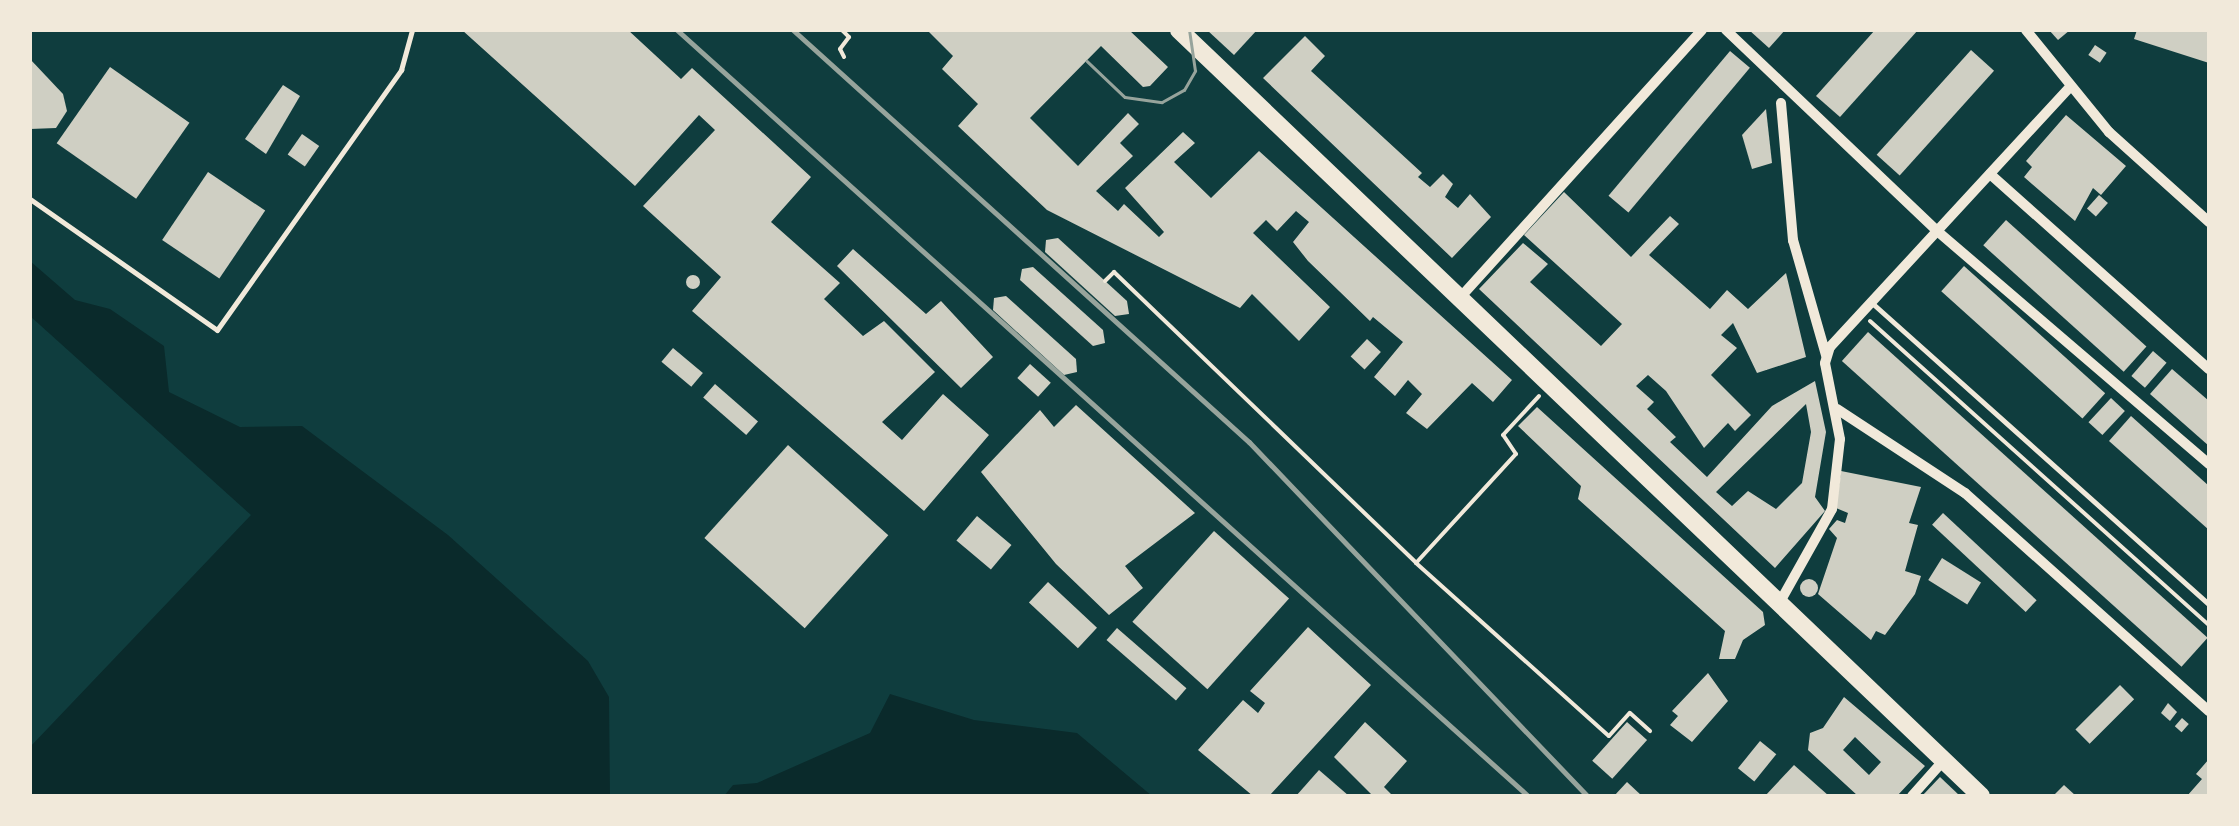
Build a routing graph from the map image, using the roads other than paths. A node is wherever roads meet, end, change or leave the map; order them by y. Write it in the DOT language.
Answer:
graph roads {
  1 [pos="412,30"];
  2 [pos="1179,30"];
  3 [pos="1702,30"];
  4 [pos="1726,30"];
  5 [pos="2026,30"];
  6 [pos="2070,86"];
  7 [pos="1781,103"];
  8 [pos="1990,174"];
  9 [pos="30,199"];
  10 [pos="2209,222"];
  11 [pos="1936,230"];
  12 [pos="1458,300"];
  13 [pos="1870,301"];
  14 [pos="1826,356"];
  15 [pos="2209,369"];
  16 [pos="1837,410"];
  17 [pos="2209,464"];
  18 [pos="1781,600"];
  19 [pos="2209,604"];
  20 [pos="2209,711"];
  21 [pos="1944,760"];
  22 [pos="1912,796"];
  23 [pos="1982,796"];
  1 -- 9 [label="lane"];
  2 -- 12 [label="main road"];
  3 -- 12 [label="street"];
  4 -- 11 [label="street"];
  5 -- 6 [label="street"];
  6 -- 8 [label="street"];
  6 -- 10 [label="street"];
  7 -- 14 [label="street"];
  8 -- 11 [label="street"];
  8 -- 15 [label="street"];
  11 -- 13 [label="street"];
  11 -- 17 [label="street"];
  12 -- 18 [label="main road"];
  13 -- 14 [label="street"];
  13 -- 19 [label="lane"];
  14 -- 16 [label="street"];
  16 -- 18 [label="street"];
  16 -- 20 [label="street"];
  18 -- 21 [label="main road"];
  21 -- 22 [label="street"];
  21 -- 23 [label="main road"];
}
